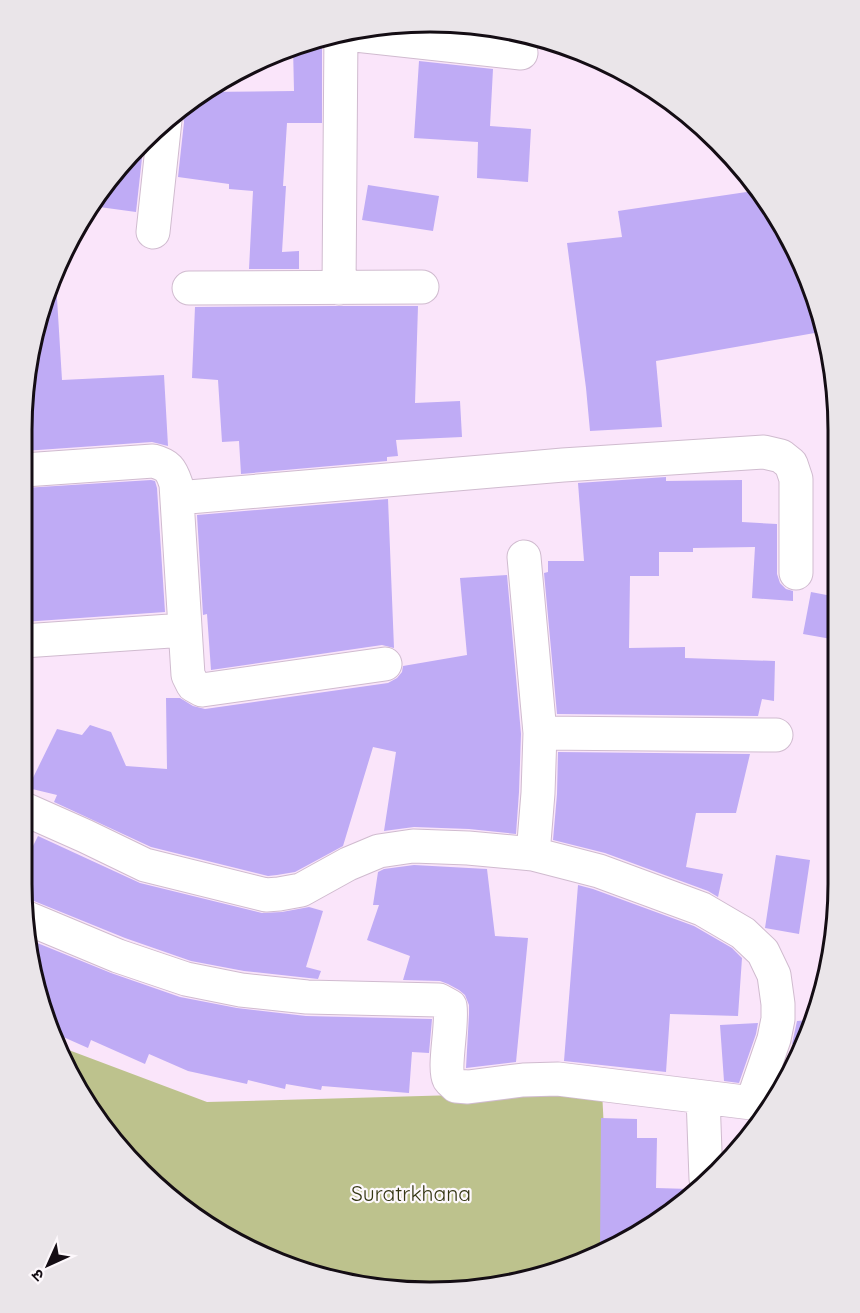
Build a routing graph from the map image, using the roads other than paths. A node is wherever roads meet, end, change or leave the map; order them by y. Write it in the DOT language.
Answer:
graph roads {
  1 [pos="370,36"];
  2 [pos="339,42"];
  3 [pos="521,52"];
  4 [pos="164,133"];
  5 [pos="153,232"];
  6 [pos="422,287"];
  7 [pos="189,288"];
  8 [pos="339,288"];
  9 [pos="32,469"];
  10 [pos="177,498"];
  11 [pos="524,556"];
  12 [pos="796,573"];
  13 [pos="185,630"];
  14 [pos="32,640"];
  15 [pos="385,664"];
  16 [pos="540,733"];
  17 [pos="776,735"];
  18 [pos="32,812"];
  19 [pos="533,854"];
  20 [pos="33,921"];
  21 [pos="703,1097"];
  22 [pos="761,1103"];
  23 [pos="706,1171"];
  1 -- 3 [label="street"];
  2 -- 8 [label="street"];
  4 -- 5 [label="street"];
  6 -- 8 [label="street"];
  7 -- 8 [label="street"];
  9 -- 10 [label="street"];
  10 -- 12 [label="street"];
  10 -- 13 [label="street"];
  11 -- 16 [label="street"];
  13 -- 14 [label="street"];
  13 -- 15 [label="street"];
  16 -- 17 [label="street"];
  16 -- 19 [label="street"];
  18 -- 19 [label="street"];
  19 -- 22 [label="street"];
  20 -- 21 [label="street"];
  21 -- 22 [label="street"];
  21 -- 23 [label="street"];
}
